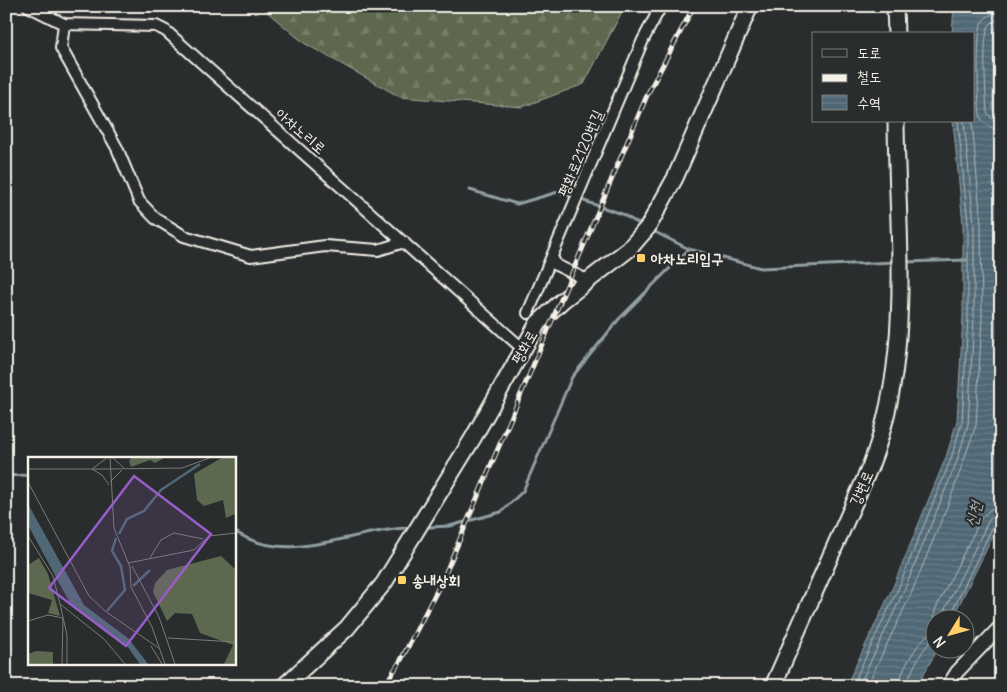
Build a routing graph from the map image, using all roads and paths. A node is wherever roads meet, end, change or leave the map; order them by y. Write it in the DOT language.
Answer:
graph roads {
  1 [pos="28,6"];
  2 [pos="661,6"];
  3 [pos="750,6"];
  4 [pos="895,6"];
  5 [pos="64,24"];
  6 [pos="896,32"];
  7 [pos="896,122"];
  8 [pos="404,242"];
  9 [pos="552,257"];
  10 [pos="587,280"];
  11 [pos="528,313"];
  12 [pos="523,349"];
  13 [pos="1001,626"];
  14 [pos="284,686"];
  15 [pos="774,686"];
  16 [pos="948,686"];
  1 -- 5 [label="street, 아차노리로"];
  2 -- 9 [label="street, 평화로2120번길"];
  3 -- 10 [label="main road, 평화로"];
  4 -- 6 [label="main road"];
  5 -- 8 [label="street, 아차노리로"];
  5 -- 8 [label="street"];
  7 -- 15 [label="main road, 강변로"];
  8 -- 12 [label="street, 아차노리로"];
  9 -- 10 [label="street"];
  9 -- 11 [label="street, 평화로2120번길"];
  10 -- 12 [label="main road, 평화로"];
  12 -- 14 [label="main road, 평화로"];
  13 -- 16 [label="street"];
}
